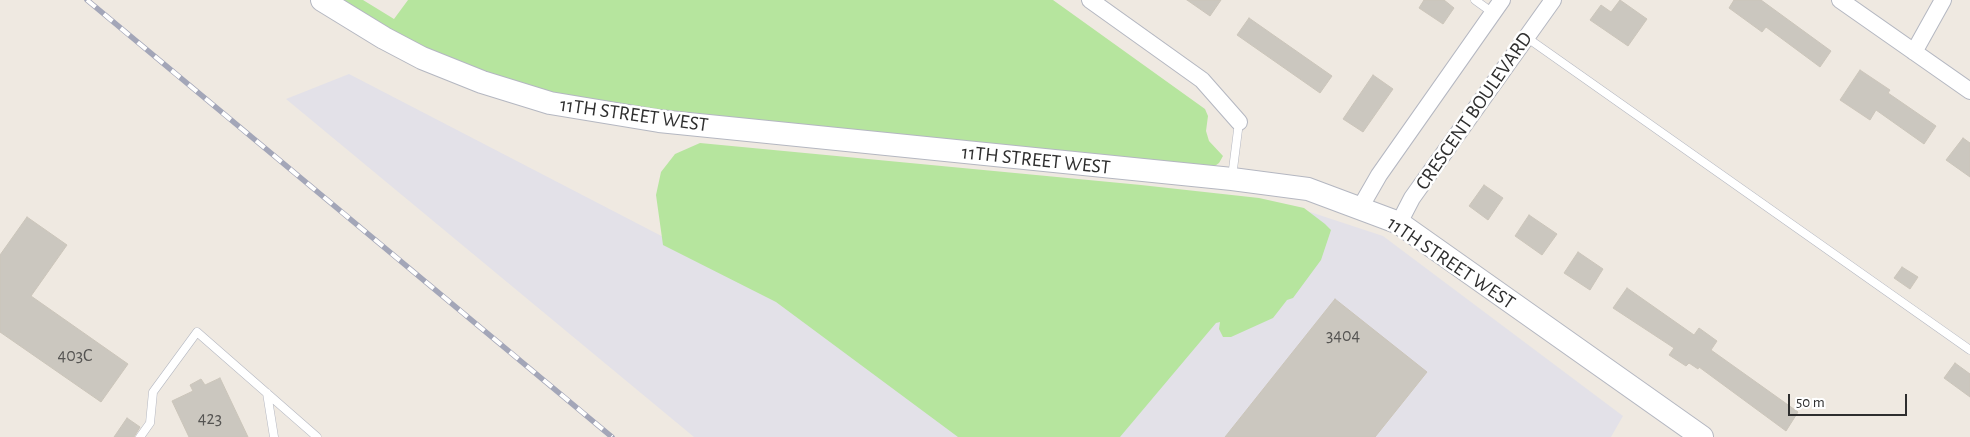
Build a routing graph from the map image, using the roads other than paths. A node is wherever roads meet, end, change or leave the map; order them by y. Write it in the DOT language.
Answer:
graph roads {
  1 [pos="322,0"];
  2 [pos="1090,0"];
  3 [pos="1475,0"];
  4 [pos="1553,0"];
  5 [pos="1840,0"];
  6 [pos="1943,0"];
  7 [pos="1498,6"];
  8 [pos="1526,37"];
  9 [pos="1914,52"];
  10 [pos="1970,91"];
  11 [pos="1239,122"];
  12 [pos="1232,179"];
  13 [pos="1360,208"];
  14 [pos="1398,223"];
  15 [pos="1970,350"];
  16 [pos="267,393"];
  17 [pos="140,437"];
  18 [pos="274,437"];
  19 [pos="317,437"];
  20 [pos="1702,437"];
  1 -- 12 [label="main road, 11TH STREET WEST"];
  2 -- 11 [label="street"];
  3 -- 7 [label="lane"];
  4 -- 8 [label="street, CRESCENT BOULEVARD"];
  5 -- 9 [label="street"];
  6 -- 9 [label="street"];
  7 -- 13 [label="street, CRESCENT BOULEVARD"];
  8 -- 14 [label="street, CRESCENT BOULEVARD"];
  8 -- 15 [label="lane"];
  9 -- 10 [label="street"];
  11 -- 12 [label="lane"];
  12 -- 13 [label="main road, 11TH STREET WEST"];
  13 -- 14 [label="main road, 11TH STREET WEST"];
  14 -- 20 [label="main road, 11TH STREET WEST"];
  16 -- 17 [label="lane"];
  16 -- 18 [label="lane"];
  16 -- 19 [label="lane"];
}
